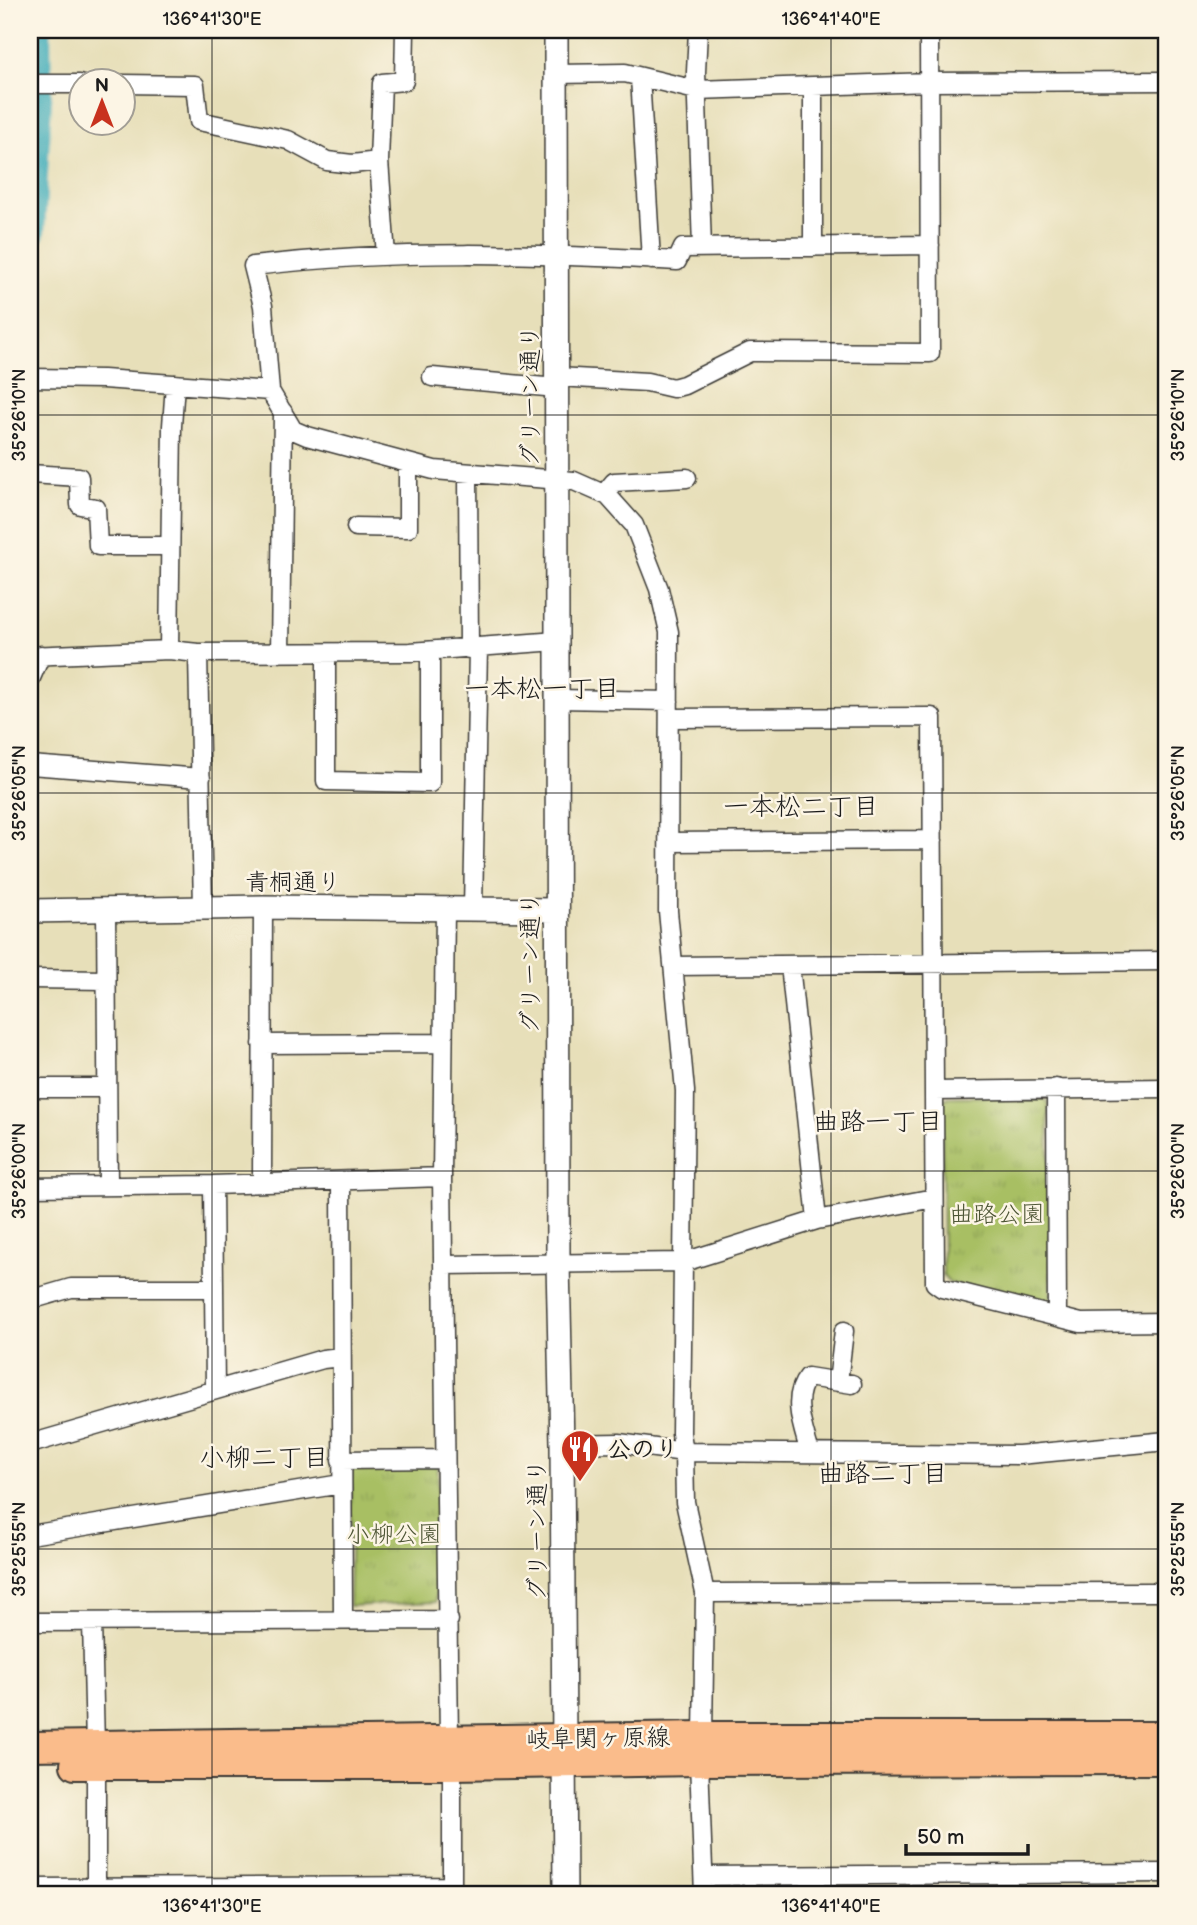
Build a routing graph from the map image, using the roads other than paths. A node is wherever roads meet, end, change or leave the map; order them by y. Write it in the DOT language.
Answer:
graph roads {
  1 [pos="405,30"];
  2 [pos="556,30"];
  3 [pos="698,30"];
  4 [pos="929,30"];
  5 [pos="556,74"];
  6 [pos="640,77"];
  7 [pos="1167,81"];
  8 [pos="930,82"];
  9 [pos="30,83"];
  10 [pos="66,84"];
  11 [pos="136,84"];
  12 [pos="813,86"];
  13 [pos="696,90"];
  14 [pos="379,161"];
  15 [pos="930,246"];
  16 [pos="813,247"];
  17 [pos="702,248"];
  18 [pos="555,255"];
  19 [pos="386,256"];
  20 [pos="651,260"];
  21 [pos="432,377"];
  22 [pos="30,378"];
  23 [pos="556,382"];
  24 [pos="175,384"];
  25 [pos="270,391"];
  26 [pos="283,410"];
  27 [pos="408,463"];
  28 [pos="30,474"];
  29 [pos="468,474"];
  30 [pos="687,478"];
  31 [pos="556,479"];
  32 [pos="604,494"];
  33 [pos="356,527"];
  34 [pos="170,546"];
  35 [pos="557,641"];
  36 [pos="474,648"];
  37 [pos="169,650"];
  38 [pos="430,651"];
  39 [pos="198,653"];
  40 [pos="280,653"];
  41 [pos="326,653"];
  42 [pos="36,655"];
  43 [pos="30,680"];
  44 [pos="557,699"];
  45 [pos="669,710"];
  46 [pos="30,765"];
  47 [pos="201,778"];
  48 [pos="933,841"];
  49 [pos="669,842"];
  50 [pos="263,907"];
  51 [pos="203,909"];
  52 [pos="445,909"];
  53 [pos="473,909"];
  54 [pos="106,910"];
  55 [pos="556,910"];
  56 [pos="30,911"];
  57 [pos="1167,961"];
  58 [pos="933,963"];
  59 [pos="790,965"];
  60 [pos="673,966"];
  61 [pos="30,979"];
  62 [pos="106,980"];
  63 [pos="443,1043"];
  64 [pos="262,1044"];
  65 [pos="30,1088"];
  66 [pos="107,1088"];
  67 [pos="1056,1088"];
  68 [pos="1167,1088"];
  69 [pos="934,1091"];
  70 [pos="442,1177"];
  71 [pos="341,1181"];
  72 [pos="262,1183"];
  73 [pos="213,1185"];
  74 [pos="108,1186"];
  75 [pos="30,1187"];
  76 [pos="934,1198"];
  77 [pos="817,1220"];
  78 [pos="684,1262"];
  79 [pos="558,1263"];
  80 [pos="444,1265"];
  81 [pos="214,1288"];
  82 [pos="30,1300"];
  83 [pos="1057,1317"];
  84 [pos="1167,1322"];
  85 [pos="844,1331"];
  86 [pos="341,1357"];
  87 [pos="215,1390"];
  88 [pos="1167,1441"];
  89 [pos="30,1444"];
  90 [pos="562,1444"];
  91 [pos="684,1452"];
  92 [pos="810,1453"];
  93 [pos="341,1460"];
  94 [pos="444,1460"];
  95 [pos="341,1484"];
  96 [pos="30,1535"];
  97 [pos="1167,1592"];
  98 [pos="705,1593"];
  99 [pos="343,1619"];
  100 [pos="449,1620"];
  101 [pos="30,1622"];
  102 [pos="92,1622"];
  103 [pos="1167,1736"];
  104 [pos="30,1746"];
  105 [pos="701,1748"];
  106 [pos="565,1750"];
  107 [pos="450,1753"];
  108 [pos="95,1756"];
  109 [pos="1167,1760"];
  110 [pos="30,1766"];
  111 [pos="1167,1873"];
  112 [pos="704,1876"];
  113 [pos="96,1886"];
  114 [pos="30,1888"];
  115 [pos="452,1891"];
  116 [pos="565,1895"];
  117 [pos="704,1895"];
  1 -- 14 [label="street"];
  2 -- 5 [label="street, グリーン通り"];
  3 -- 13 [label="street"];
  4 -- 8 [label="street"];
  5 -- 6 [label="street"];
  5 -- 18 [label="street, グリーン通り"];
  6 -- 13 [label="street"];
  6 -- 20 [label="street"];
  7 -- 8 [label="street"];
  8 -- 12 [label="street"];
  8 -- 15 [label="street"];
  9 -- 10 [label="street"];
  11 -- 14 [label="street"];
  12 -- 13 [label="street"];
  12 -- 16 [label="street"];
  13 -- 17 [label="street"];
  14 -- 19 [label="street"];
  15 -- 16 [label="street"];
  15 -- 23 [label="street"];
  16 -- 17 [label="street"];
  17 -- 20 [label="street"];
  18 -- 19 [label="street"];
  18 -- 20 [label="street"];
  18 -- 23 [label="street, グリーン通り"];
  19 -- 25 [label="street"];
  21 -- 23 [label="street"];
  22 -- 24 [label="street"];
  23 -- 31 [label="street, グリーン通り"];
  24 -- 25 [label="street"];
  24 -- 34 [label="street"];
  25 -- 26 [label="street"];
  26 -- 27 [label="street"];
  26 -- 40 [label="street"];
  27 -- 29 [label="street"];
  27 -- 33 [label="street"];
  28 -- 34 [label="street"];
  29 -- 31 [label="street"];
  29 -- 36 [label="street"];
  30 -- 32 [label="street"];
  31 -- 32 [label="street"];
  31 -- 35 [label="street, グリーン通り"];
  32 -- 45 [label="street"];
  34 -- 37 [label="street"];
  35 -- 36 [label="street"];
  35 -- 44 [label="street, グリーン通り"];
  36 -- 38 [label="street"];
  36 -- 53 [label="street"];
  37 -- 39 [label="street"];
  37 -- 42 [label="street"];
  38 -- 41 [label="street"];
  38 -- 41 [label="street"];
  39 -- 40 [label="street"];
  39 -- 47 [label="street"];
  40 -- 41 [label="street"];
  42 -- 43 [label="street"];
  44 -- 45 [label="street"];
  44 -- 55 [label="street, グリーン通り"];
  45 -- 48 [label="street"];
  45 -- 49 [label="street"];
  46 -- 47 [label="street"];
  47 -- 51 [label="street"];
  48 -- 49 [label="street"];
  48 -- 58 [label="street"];
  49 -- 60 [label="street"];
  50 -- 51 [label="street, 青桐通り"];
  50 -- 52 [label="street, 青桐通り"];
  50 -- 64 [label="street"];
  51 -- 54 [label="street, 青桐通り"];
  52 -- 53 [label="street, 青桐通り"];
  52 -- 63 [label="street"];
  53 -- 55 [label="street, 青桐通り"];
  54 -- 56 [label="street, 青桐通り"];
  54 -- 62 [label="street"];
  55 -- 79 [label="street, グリーン通り"];
  57 -- 58 [label="street"];
  58 -- 59 [label="street"];
  58 -- 69 [label="street"];
  59 -- 60 [label="street"];
  59 -- 77 [label="street"];
  60 -- 78 [label="street"];
  61 -- 62 [label="street"];
  62 -- 66 [label="street"];
  63 -- 64 [label="street"];
  63 -- 70 [label="street"];
  64 -- 72 [label="street"];
  65 -- 66 [label="street"];
  66 -- 74 [label="street"];
  67 -- 68 [label="street"];
  67 -- 69 [label="street"];
  67 -- 83 [label="street"];
  69 -- 76 [label="street"];
  70 -- 71 [label="street"];
  70 -- 80 [label="street"];
  71 -- 72 [label="street"];
  71 -- 86 [label="street"];
  72 -- 73 [label="street"];
  73 -- 74 [label="street"];
  73 -- 81 [label="street"];
  74 -- 75 [label="street"];
  76 -- 77 [label="street"];
  76 -- 83 [label="street"];
  77 -- 78 [label="street"];
  78 -- 79 [label="street"];
  78 -- 91 [label="street"];
  79 -- 80 [label="street"];
  79 -- 90 [label="street, グリーン通り"];
  80 -- 94 [label="street"];
  81 -- 82 [label="street"];
  81 -- 87 [label="street"];
  83 -- 84 [label="street"];
  85 -- 92 [label="street"];
  86 -- 87 [label="street"];
  86 -- 93 [label="street"];
  87 -- 89 [label="street"];
  88 -- 92 [label="street"];
  90 -- 91 [label="street"];
  90 -- 106 [label="street, グリーン通り"];
  91 -- 92 [label="street"];
  91 -- 98 [label="street"];
  93 -- 94 [label="street"];
  93 -- 95 [label="street"];
  94 -- 100 [label="street"];
  95 -- 96 [label="street"];
  95 -- 99 [label="street"];
  97 -- 98 [label="street"];
  98 -- 105 [label="street"];
  99 -- 100 [label="street"];
  99 -- 102 [label="street"];
  100 -- 107 [label="street"];
  101 -- 102 [label="street"];
  102 -- 108 [label="street"];
  103 -- 105 [label="main road, 岐阜関ヶ原線"];
  104 -- 108 [label="main road, 岐阜関ヶ原線"];
  105 -- 106 [label="main road, 岐阜関ヶ原線"];
  105 -- 109 [label="main road, 岐阜関ヶ原線"];
  105 -- 112 [label="street"];
  106 -- 107 [label="main road, 岐阜関ヶ原線"];
  106 -- 116 [label="street, グリーン通り"];
  107 -- 108 [label="main road, 岐阜関ヶ原線"];
  107 -- 115 [label="street"];
  108 -- 110 [label="main road, 岐阜関ヶ原線"];
  108 -- 113 [label="street"];
  111 -- 112 [label="street"];
  112 -- 117 [label="street"];
  113 -- 114 [label="street"];
  113 -- 115 [label="street"];
}
